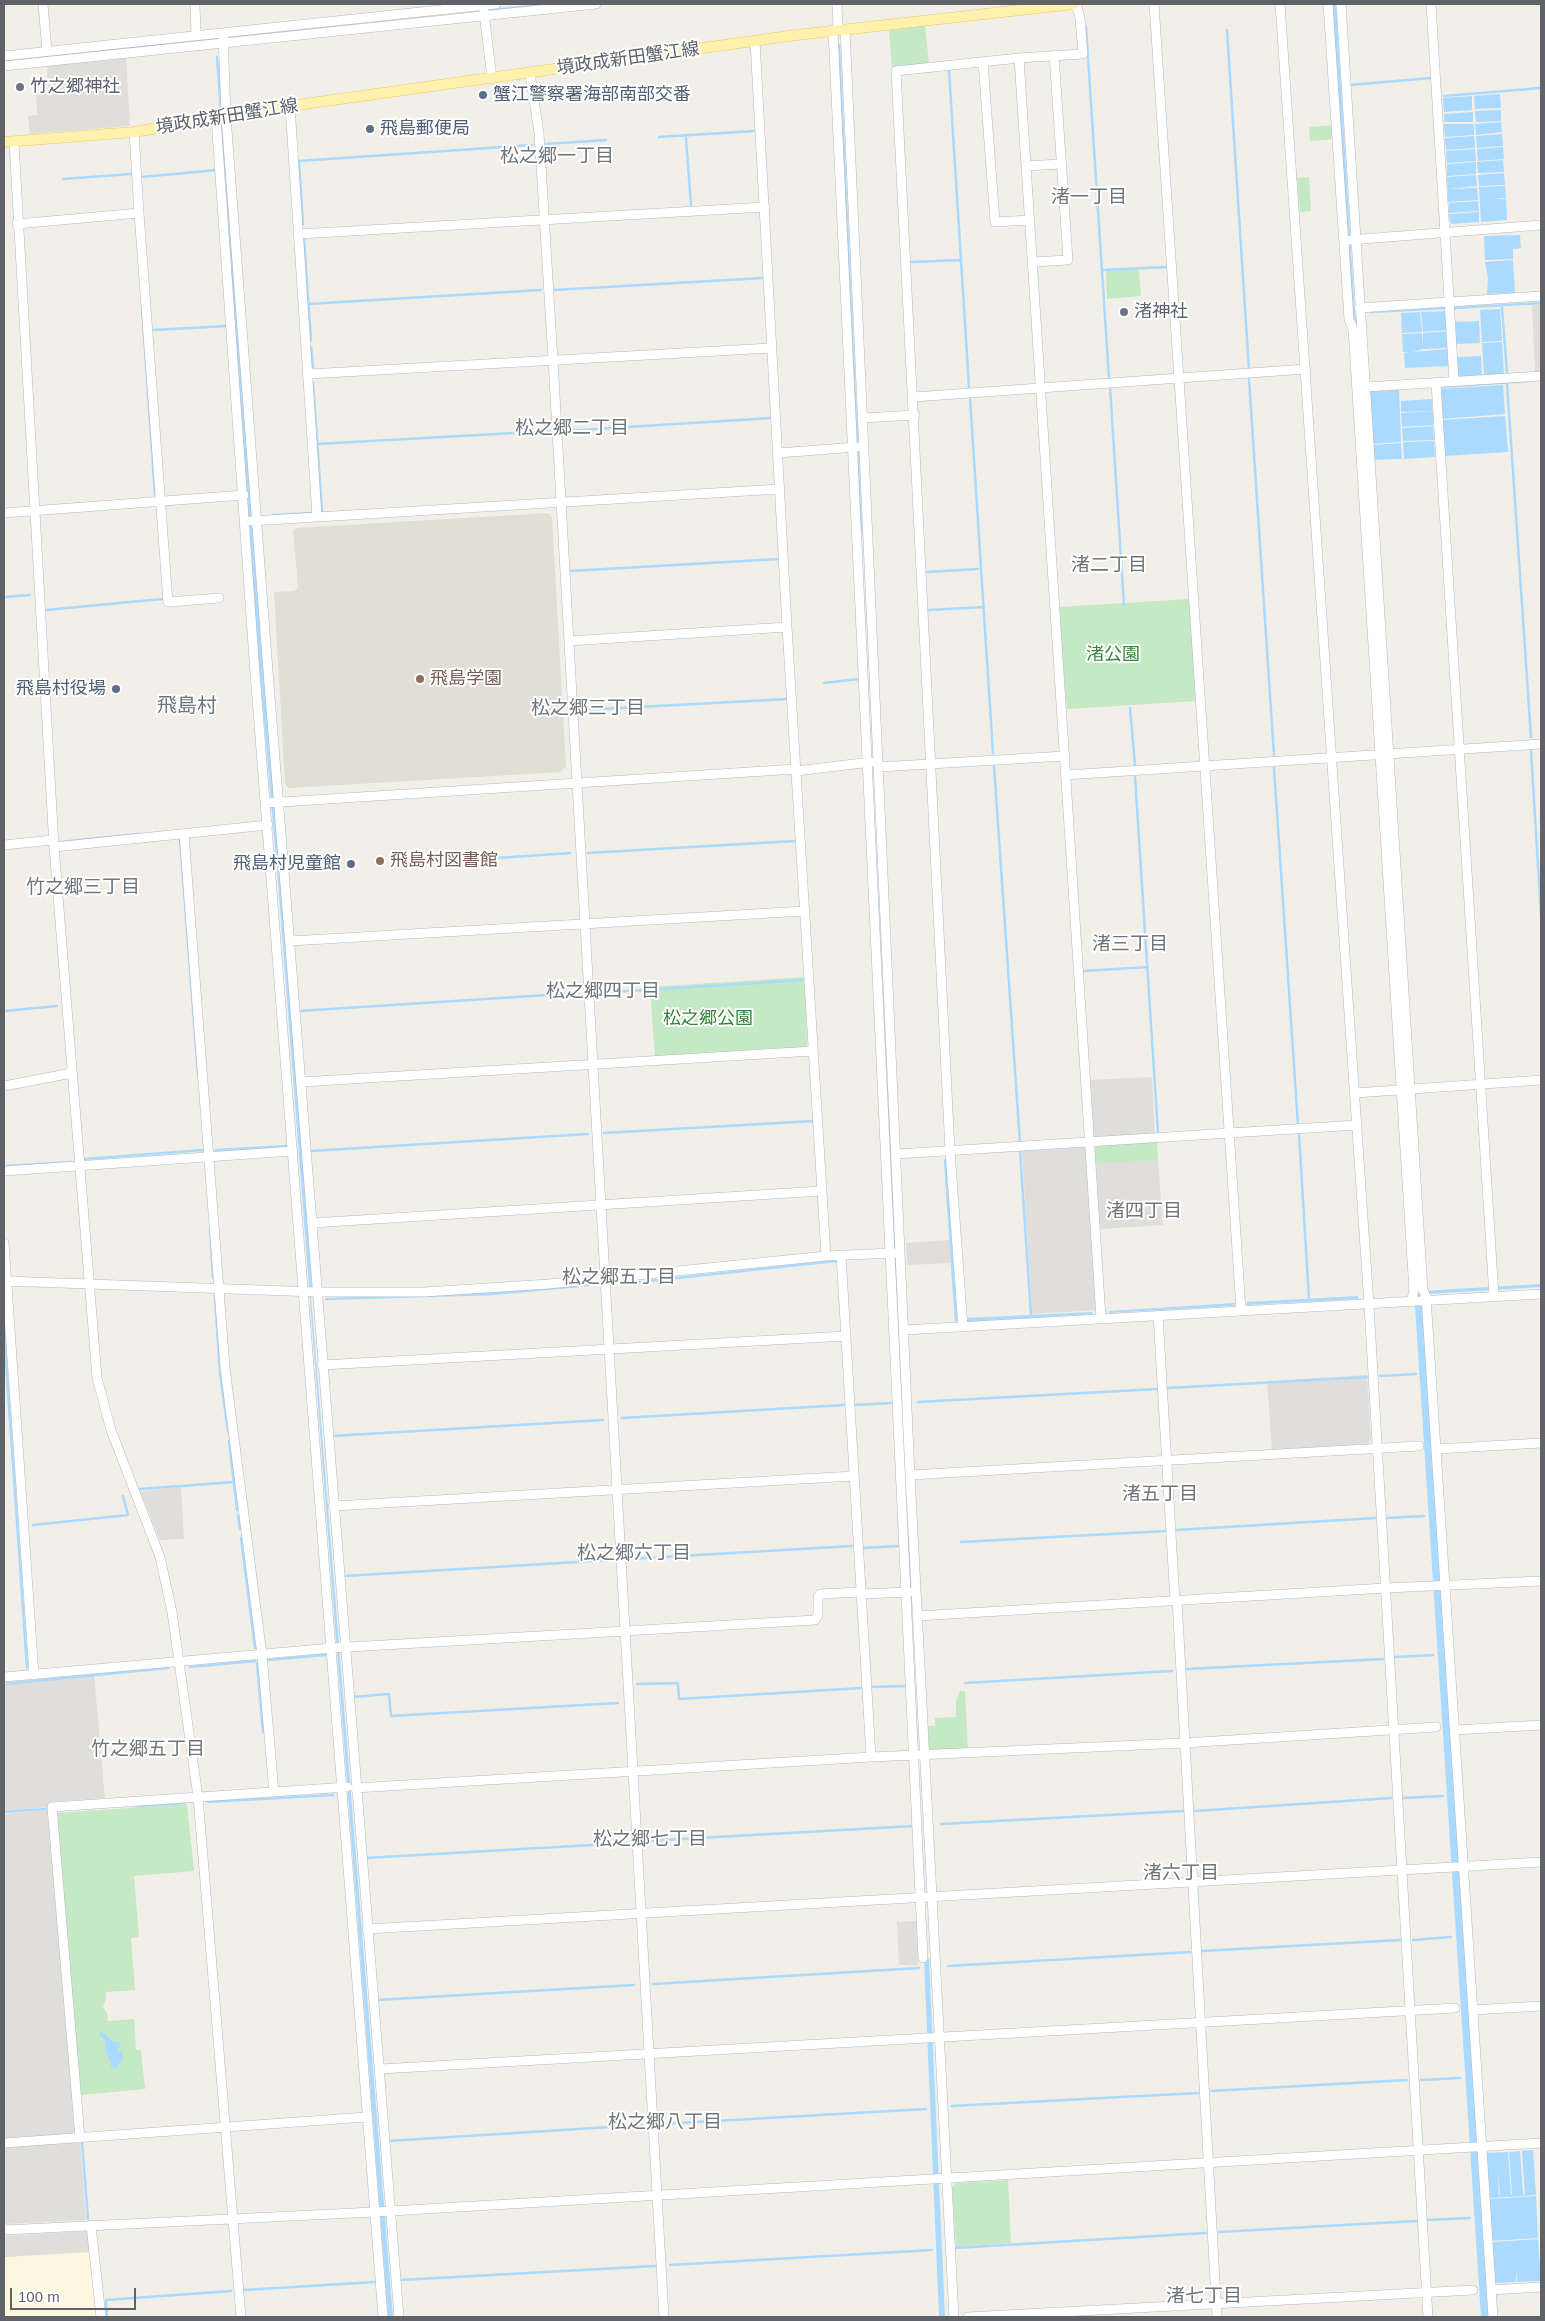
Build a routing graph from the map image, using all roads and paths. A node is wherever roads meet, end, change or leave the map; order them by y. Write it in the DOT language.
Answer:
graph roads {
  1 [pos="43,4"];
  2 [pos="195,4"];
  3 [pos="484,4"];
  4 [pos="496,4"];
  5 [pos="596,4"];
  6 [pos="837,4"];
  7 [pos="1075,4"];
  8 [pos="1154,4"];
  9 [pos="1280,4"];
  10 [pos="1328,4"];
  11 [pos="1341,4"];
  12 [pos="1431,4"];
  13 [pos="485,16"];
  14 [pos="839,29"];
  15 [pos="224,32"];
  16 [pos="196,35"];
  17 [pos="755,41"];
  18 [pos="224,44"];
  19 [pos="47,51"];
  20 [pos="4,56"];
  21 [pos="1054,56"];
  22 [pos="1019,58"];
  23 [pos="983,62"];
  24 [pos="4,66"];
  25 [pos="530,74"];
  26 [pos="492,78"];
  27 [pos="290,106"];
  28 [pos="221,118"];
  29 [pos="134,132"];
  30 [pos="9,142"];
  31 [pos="1061,164"];
  32 [pos="1026,166"];
  33 [pos="765,207"];
  34 [pos="139,213"];
  35 [pos="544,220"];
  36 [pos="1030,220"];
  37 [pos="17,224"];
  38 [pos="1541,225"];
  39 [pos="1446,233"];
  40 [pos="299,234"];
  41 [pos="1349,240"];
  42 [pos="1032,262"];
  43 [pos="1541,296"];
  44 [pos="1449,301"];
  45 [pos="1359,308"];
  46 [pos="772,348"];
  47 [pos="553,360"];
  48 [pos="1306,369"];
  49 [pos="308,374"];
  50 [pos="1541,376"];
  51 [pos="1180,378"];
  52 [pos="1454,381"];
  53 [pos="1436,382"];
  54 [pos="1366,387"];
  55 [pos="1041,388"];
  56 [pos="914,397"];
  57 [pos="915,415"];
  58 [pos="864,418"];
  59 [pos="858,447"];
  60 [pos="778,453"];
  61 [pos="780,489"];
  62 [pos="244,495"];
  63 [pos="161,501"];
  64 [pos="561,502"];
  65 [pos="33,511"];
  66 [pos="4,513"];
  67 [pos="317,516"];
  68 [pos="257,521"];
  69 [pos="246,522"];
  70 [pos="220,598"];
  71 [pos="787,627"];
  72 [pos="569,641"];
  73 [pos="267,658"];
  74 [pos="254,660"];
  75 [pos="1541,744"];
  76 [pos="1459,750"];
  77 [pos="1379,755"];
  78 [pos="1389,755"];
  79 [pos="1065,756"];
  80 [pos="1330,758"];
  81 [pos="873,763"];
  82 [pos="931,764"];
  83 [pos="1206,766"];
  84 [pos="796,770"];
  85 [pos="1066,775"];
  86 [pos="576,783"];
  87 [pos="280,801"];
  88 [pos="266,803"];
  89 [pos="268,825"];
  90 [pos="184,834"];
  91 [pos="53,844"];
  92 [pos="4,845"];
  93 [pos="805,911"];
  94 [pos="585,923"];
  95 [pos="290,941"];
  96 [pos="813,1051"];
  97 [pos="593,1064"];
  98 [pos="72,1073"];
  99 [pos="1541,1080"];
  100 [pos="301,1082"];
  101 [pos="1481,1084"];
  102 [pos="4,1086"];
  103 [pos="1406,1089"];
  104 [pos="1355,1092"];
  105 [pos="1357,1125"];
  106 [pos="1230,1134"];
  107 [pos="1091,1142"];
  108 [pos="293,1151"];
  109 [pos="950,1151"];
  110 [pos="897,1154"];
  111 [pos="209,1156"];
  112 [pos="79,1164"];
  113 [pos="4,1171"];
  114 [pos="821,1191"];
  115 [pos="601,1204"];
  116 [pos="312,1223"];
  117 [pos="4,1243"];
  118 [pos="896,1253"];
  119 [pos="841,1255"];
  120 [pos="826,1256"];
  121 [pos="605,1278"];
  122 [pos="5,1281"];
  123 [pos="91,1284"];
  124 [pos="220,1289"];
  125 [pos="304,1291"];
  126 [pos="1494,1291"];
  127 [pos="316,1292"];
  128 [pos="1541,1294"];
  129 [pos="1425,1296"];
  130 [pos="1412,1302"];
  131 [pos="1369,1304"];
  132 [pos="1241,1310"];
  133 [pos="1158,1316"];
  134 [pos="1101,1318"];
  135 [pos="963,1327"];
  136 [pos="904,1330"];
  137 [pos="846,1336"];
  138 [pos="609,1349"];
  139 [pos="322,1365"];
  140 [pos="1541,1443"];
  141 [pos="1419,1446"];
  142 [pos="1378,1448"];
  143 [pos="1436,1449"];
  144 [pos="1168,1460"];
  145 [pos="910,1475"];
  146 [pos="854,1476"];
  147 [pos="618,1489"];
  148 [pos="333,1506"];
  149 [pos="1541,1581"];
  150 [pos="1446,1586"];
  151 [pos="1386,1588"];
  152 [pos="911,1592"];
  153 [pos="861,1593"];
  154 [pos="1176,1601"];
  155 [pos="917,1616"];
  156 [pos="625,1630"];
  157 [pos="332,1648"];
  158 [pos="345,1648"];
  159 [pos="262,1654"];
  160 [pos="178,1662"];
  161 [pos="34,1675"];
  162 [pos="4,1677"];
  163 [pos="1541,1724"];
  164 [pos="1436,1727"];
  165 [pos="1394,1729"];
  166 [pos="1455,1730"];
  167 [pos="1184,1743"];
  168 [pos="925,1754"];
  169 [pos="912,1755"];
  170 [pos="871,1756"];
  171 [pos="634,1771"];
  172 [pos="355,1787"];
  173 [pos="342,1788"];
  174 [pos="274,1792"];
  175 [pos="198,1797"];
  176 [pos="1541,1862"];
  177 [pos="1464,1866"];
  178 [pos="1402,1869"];
  179 [pos="1192,1882"];
  180 [pos="926,1897"];
  181 [pos="641,1913"];
  182 [pos="367,1929"];
  183 [pos="923,1958"];
  184 [pos="1541,2006"];
  185 [pos="1455,2008"];
  186 [pos="1410,2010"];
  187 [pos="1473,2010"];
  188 [pos="1200,2022"];
  189 [pos="934,2038"];
  190 [pos="649,2054"];
  191 [pos="380,2069"];
  192 [pos="367,2117"];
  193 [pos="226,2127"];
  194 [pos="80,2138"];
  195 [pos="4,2143"];
  196 [pos="1541,2143"];
  197 [pos="1482,2146"];
  198 [pos="1419,2150"];
  199 [pos="1208,2162"];
  200 [pos="944,2178"];
  201 [pos="658,2195"];
  202 [pos="389,2211"];
  203 [pos="374,2212"];
  204 [pos="234,2218"];
  205 [pos="91,2225"];
  206 [pos="4,2230"];
  207 [pos="1541,2287"];
  208 [pos="1473,2290"];
  209 [pos="1491,2290"];
  210 [pos="1427,2291"];
  211 [pos="1216,2304"];
  212 [pos="101,2317"];
  213 [pos="241,2317"];
  214 [pos="382,2317"];
  215 [pos="399,2317"];
  216 [pos="664,2317"];
  217 [pos="954,2317"];
  218 [pos="968,2317"];
  219 [pos="1217,2317"];
  220 [pos="1428,2317"];
  221 [pos="1493,2317"];
  1 -- 19 [label="street"];
  2 -- 16 [label="street"];
  3 -- 4 [label="street"];
  3 -- 13 [label="street"];
  3 -- 15 [label="street"];
  5 -- 13 [label="street"];
  6 -- 14 [label="street"];
  7 -- 14 [label="main road, 境政成新田蟹江線"];
  7 -- 21 [label="street"];
  8 -- 51 [label="street"];
  9 -- 48 [label="street"];
  10 -- 41 [label="street"];
  11 -- 41 [label="street"];
  12 -- 39 [label="street"];
  13 -- 18 [label="street"];
  13 -- 26 [label="street"];
  14 -- 17 [label="main road, 境政成新田蟹江線"];
  14 -- 58 [label="street"];
  14 -- 59 [label="street"];
  15 -- 16 [label="street"];
  15 -- 18 [label="street"];
  16 -- 19 [label="street"];
  17 -- 25 [label="main road, 境政成新田蟹江線"];
  17 -- 33 [label="street"];
  18 -- 24 [label="street"];
  18 -- 28 [label="street"];
  19 -- 20 [label="street"];
  21 -- 22 [label="street"];
  21 -- 31 [label="street"];
  22 -- 23 [label="street"];
  22 -- 32 [label="street"];
  23 -- 36 [label="street"];
  23 -- 56 [label="street"];
  25 -- 26 [label="main road, 境政成新田蟹江線"];
  25 -- 35 [label="street"];
  26 -- 27 [label="main road, 境政成新田蟹江線"];
  27 -- 28 [label="main road, 境政成新田蟹江線"];
  27 -- 40 [label="street"];
  28 -- 29 [label="main road, 境政成新田蟹江線"];
  28 -- 62 [label="street"];
  28 -- 68 [label="street"];
  29 -- 30 [label="main road, 境政成新田蟹江線"];
  29 -- 34 [label="street"];
  30 -- 37 [label="street"];
  31 -- 32 [label="street"];
  31 -- 42 [label="street"];
  32 -- 36 [label="street"];
  33 -- 35 [label="street"];
  33 -- 46 [label="street"];
  34 -- 37 [label="street"];
  34 -- 63 [label="street"];
  35 -- 40 [label="street"];
  35 -- 47 [label="street"];
  36 -- 42 [label="street"];
  37 -- 65 [label="street"];
  38 -- 39 [label="street"];
  39 -- 41 [label="street"];
  39 -- 44 [label="street"];
  40 -- 49 [label="street"];
  41 -- 45 [label="street"];
  41 -- 77 [label="street"];
  42 -- 55 [label="street"];
  43 -- 44 [label="street"];
  44 -- 45 [label="street"];
  44 -- 52 [label="street"];
  45 -- 54 [label="street"];
  46 -- 47 [label="street"];
  46 -- 60 [label="street"];
  47 -- 49 [label="street"];
  47 -- 64 [label="street"];
  48 -- 51 [label="street"];
  48 -- 80 [label="street"];
  49 -- 67 [label="street"];
  50 -- 52 [label="street"];
  51 -- 55 [label="street"];
  51 -- 83 [label="street"];
  52 -- 53 [label="street"];
  53 -- 54 [label="street"];
  53 -- 76 [label="street"];
  54 -- 78 [label="street"];
  55 -- 56 [label="street"];
  55 -- 79 [label="street"];
  56 -- 57 [label="street"];
  57 -- 58 [label="street"];
  57 -- 82 [label="street"];
  58 -- 59 [label="street"];
  59 -- 60 [label="street"];
  59 -- 81 [label="street"];
  60 -- 61 [label="street"];
  61 -- 64 [label="street"];
  61 -- 71 [label="street"];
  62 -- 63 [label="street"];
  62 -- 69 [label="street"];
  63 -- 65 [label="street"];
  63 -- 70 [label="street"];
  64 -- 67 [label="street"];
  64 -- 72 [label="street"];
  65 -- 66 [label="street"];
  65 -- 91 [label="street"];
  67 -- 68 [label="street"];
  68 -- 69 [label="street"];
  68 -- 73 [label="street"];
  69 -- 74 [label="street"];
  71 -- 72 [label="street"];
  71 -- 84 [label="street"];
  72 -- 86 [label="street"];
  73 -- 74 [label="street"];
  73 -- 87 [label="street"];
  74 -- 88 [label="street"];
  75 -- 76 [label="street"];
  76 -- 78 [label="street"];
  76 -- 101 [label="street"];
  77 -- 78 [label="street"];
  77 -- 80 [label="street"];
  77 -- 103 [label="street"];
  78 -- 103 [label="street"];
  79 -- 82 [label="street"];
  79 -- 85 [label="street"];
  80 -- 83 [label="street"];
  80 -- 104 [label="street"];
  81 -- 82 [label="street"];
  81 -- 84 [label="street"];
  81 -- 110 [label="street"];
  81 -- 118 [label="street"];
  82 -- 109 [label="street"];
  83 -- 85 [label="street"];
  83 -- 106 [label="street"];
  84 -- 86 [label="street"];
  84 -- 93 [label="street"];
  85 -- 107 [label="street"];
  86 -- 87 [label="street"];
  86 -- 94 [label="street"];
  87 -- 88 [label="street"];
  87 -- 95 [label="street"];
  88 -- 89 [label="street"];
  89 -- 90 [label="street"];
  89 -- 108 [label="street"];
  90 -- 91 [label="street"];
  90 -- 111 [label="street"];
  91 -- 92 [label="street"];
  91 -- 98 [label="street"];
  93 -- 94 [label="street"];
  93 -- 96 [label="street"];
  94 -- 95 [label="street"];
  94 -- 97 [label="street"];
  95 -- 100 [label="street"];
  96 -- 97 [label="street"];
  96 -- 114 [label="street"];
  97 -- 100 [label="street"];
  97 -- 115 [label="street"];
  98 -- 102 [label="street"];
  98 -- 112 [label="street"];
  99 -- 101 [label="street"];
  100 -- 116 [label="street"];
  101 -- 103 [label="street"];
  101 -- 126 [label="street"];
  103 -- 104 [label="street"];
  103 -- 129 [label="street"];
  103 -- 130 [label="street"];
  104 -- 105 [label="street"];
  105 -- 106 [label="street"];
  105 -- 131 [label="street"];
  106 -- 107 [label="street"];
  106 -- 132 [label="street"];
  107 -- 109 [label="street"];
  107 -- 134 [label="street"];
  108 -- 111 [label="street"];
  108 -- 125 [label="street"];
  109 -- 110 [label="street"];
  109 -- 135 [label="street"];
  110 -- 118 [label="street"];
  111 -- 112 [label="street"];
  111 -- 124 [label="street"];
  112 -- 113 [label="street"];
  112 -- 123 [label="street"];
  114 -- 115 [label="street"];
  114 -- 120 [label="street"];
  115 -- 116 [label="street"];
  115 -- 121 [label="street"];
  116 -- 127 [label="street"];
  117 -- 122 [label="street"];
  118 -- 119 [label="street"];
  118 -- 136 [label="street"];
  118 -- 152 [label="street"];
  119 -- 120 [label="street"];
  119 -- 137 [label="street"];
  120 -- 121 [label="street"];
  121 -- 127 [label="street"];
  121 -- 138 [label="street"];
  122 -- 123 [label="street"];
  122 -- 161 [label="street"];
  123 -- 124 [label="street"];
  123 -- 160 [label="street"];
  124 -- 125 [label="street"];
  124 -- 159 [label="street"];
  125 -- 127 [label="street"];
  125 -- 157 [label="street"];
  126 -- 128 [label="street"];
  126 -- 129 [label="street"];
  127 -- 139 [label="street"];
  129 -- 130 [label="street"];
  129 -- 143 [label="street"];
  130 -- 131 [label="street"];
  131 -- 132 [label="street"];
  131 -- 142 [label="street"];
  132 -- 133 [label="street"];
  133 -- 134 [label="street"];
  133 -- 144 [label="street"];
  134 -- 135 [label="street"];
  135 -- 136 [label="street"];
  136 -- 145 [label="street"];
  137 -- 138 [label="street"];
  137 -- 146 [label="street"];
  138 -- 139 [label="street"];
  138 -- 147 [label="street"];
  139 -- 148 [label="street"];
  140 -- 143 [label="street"];
  141 -- 142 [label="street"];
  142 -- 144 [label="street"];
  142 -- 151 [label="street"];
  143 -- 150 [label="street"];
  144 -- 145 [label="street"];
  144 -- 154 [label="street"];
  145 -- 152 [label="street"];
  146 -- 147 [label="street"];
  146 -- 153 [label="street"];
  147 -- 148 [label="street"];
  147 -- 156 [label="street"];
  148 -- 158 [label="street"];
  149 -- 150 [label="street"];
  150 -- 151 [label="street"];
  150 -- 166 [label="street"];
  151 -- 154 [label="street"];
  151 -- 165 [label="street"];
  152 -- 153 [label="street"];
  152 -- 155 [label="street"];
  152 -- 169 [label="street"];
  153 -- 156 [label="street"];
  153 -- 170 [label="street"];
  154 -- 155 [label="street"];
  154 -- 167 [label="street"];
  155 -- 168 [label="street"];
  156 -- 158 [label="street"];
  156 -- 171 [label="street"];
  157 -- 158 [label="street"];
  157 -- 159 [label="street"];
  157 -- 173 [label="street"];
  158 -- 172 [label="street"];
  159 -- 160 [label="street"];
  159 -- 174 [label="street"];
  160 -- 161 [label="street"];
  160 -- 175 [label="street"];
  161 -- 162 [label="street"];
  163 -- 166 [label="street"];
  164 -- 165 [label="street"];
  165 -- 167 [label="street"];
  165 -- 178 [label="street"];
  166 -- 177 [label="street"];
  167 -- 168 [label="street"];
  167 -- 179 [label="street"];
  168 -- 169 [label="street"];
  168 -- 180 [label="street"];
  169 -- 170 [label="street"];
  169 -- 180 [label="street"];
  170 -- 171 [label="street"];
  171 -- 172 [label="street"];
  171 -- 181 [label="street"];
  172 -- 173 [label="street"];
  172 -- 182 [label="street"];
  173 -- 174 [label="street"];
  173 -- 192 [label="street"];
  174 -- 175 [label="street"];
  175 -- 193 [label="street"];
  175 -- 194 [label="street"];
  176 -- 177 [label="street"];
  177 -- 178 [label="street"];
  177 -- 187 [label="street"];
  178 -- 179 [label="street"];
  178 -- 186 [label="street"];
  179 -- 180 [label="street"];
  179 -- 188 [label="street"];
  180 -- 181 [label="street"];
  180 -- 183 [label="street"];
  180 -- 189 [label="street"];
  181 -- 182 [label="street"];
  181 -- 190 [label="street"];
  182 -- 191 [label="street"];
  184 -- 187 [label="street"];
  185 -- 186 [label="street"];
  186 -- 188 [label="street"];
  186 -- 198 [label="street"];
  187 -- 197 [label="street"];
  188 -- 189 [label="street"];
  188 -- 199 [label="street"];
  189 -- 190 [label="street"];
  189 -- 200 [label="street"];
  190 -- 191 [label="street"];
  190 -- 201 [label="street"];
  191 -- 202 [label="street"];
  192 -- 193 [label="street"];
  192 -- 203 [label="street"];
  193 -- 194 [label="street"];
  193 -- 204 [label="street"];
  194 -- 195 [label="street"];
  196 -- 197 [label="street"];
  197 -- 198 [label="street"];
  197 -- 209 [label="street"];
  198 -- 199 [label="street"];
  198 -- 210 [label="street"];
  199 -- 200 [label="street"];
  199 -- 211 [label="street"];
  200 -- 201 [label="street"];
  200 -- 217 [label="street"];
  201 -- 202 [label="street"];
  201 -- 216 [label="street"];
  202 -- 203 [label="street"];
  202 -- 215 [label="street"];
  203 -- 204 [label="street"];
  203 -- 214 [label="street"];
  204 -- 205 [label="street"];
  204 -- 213 [label="street"];
  205 -- 206 [label="street"];
  205 -- 212 [label="street"];
  207 -- 209 [label="street"];
  208 -- 210 [label="street"];
  209 -- 221 [label="street"];
  210 -- 211 [label="street"];
  210 -- 220 [label="street"];
  211 -- 218 [label="street"];
  211 -- 219 [label="street"];
}
